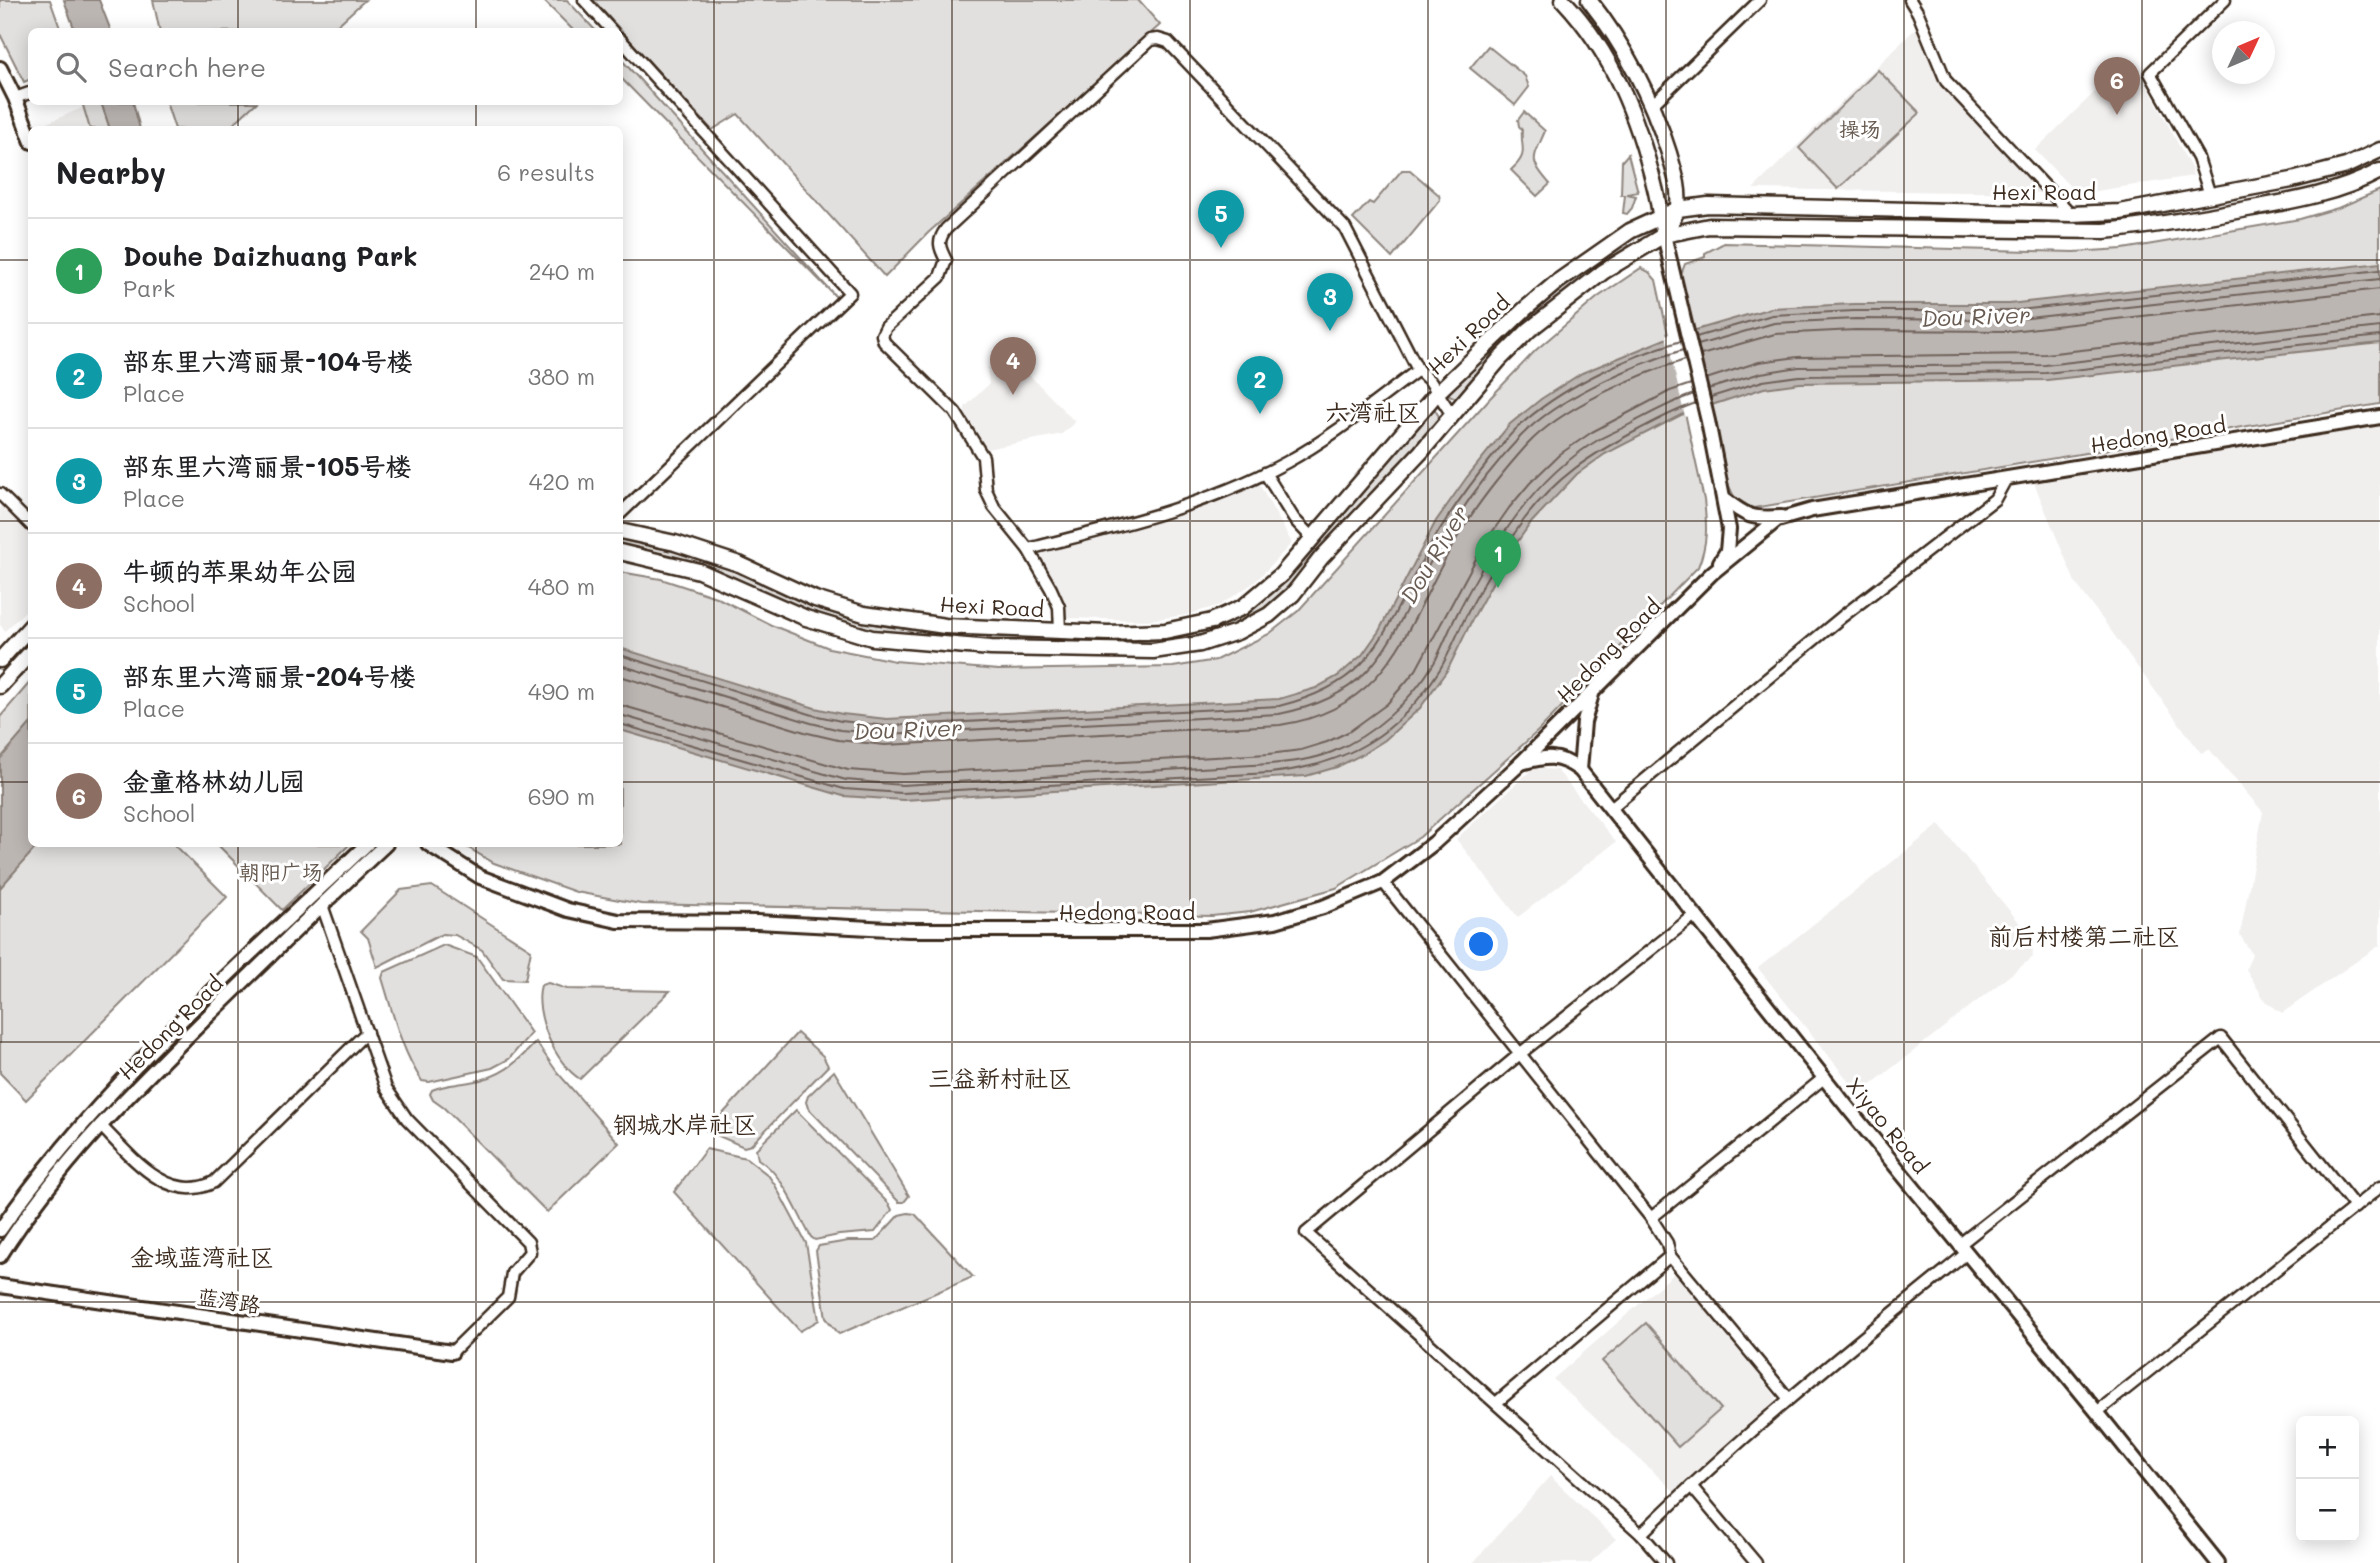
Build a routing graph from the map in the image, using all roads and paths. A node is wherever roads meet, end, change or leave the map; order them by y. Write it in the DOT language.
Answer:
graph roads {
  1 [pos="584,0"];
  2 [pos="1563,0"];
  3 [pos="1589,0"];
  4 [pos="1760,0"];
  5 [pos="1910,0"];
  6 [pos="2224,0"];
  7 [pos="608,28"];
  8 [pos="623,42"];
  9 [pos="0,68"];
  10 [pos="28,93"];
  11 [pos="15,98"];
  12 [pos="1652,105"];
  13 [pos="28,132"];
  14 [pos="2380,150"];
  15 [pos="2380,171"];
  16 [pos="2210,195"];
  17 [pos="1678,209"];
  18 [pos="2071,214"];
  19 [pos="1659,216"];
  20 [pos="1664,235"];
  21 [pos="1419,370"];
  22 [pos="1437,393"];
  23 [pos="1452,415"];
  24 [pos="2380,417"];
  25 [pos="1265,473"];
  26 [pos="2006,479"];
  27 [pos="0,494"];
  28 [pos="1724,499"];
  29 [pos="623,511"];
  30 [pos="1785,516"];
  31 [pos="28,522"];
  32 [pos="623,532"];
  33 [pos="1313,539"];
  34 [pos="1028,549"];
  35 [pos="623,553"];
  36 [pos="1712,573"];
  37 [pos="28,629"];
  38 [pos="1060,631"];
  39 [pos="1064,649"];
  40 [pos="28,655"];
  41 [pos="0,660"];
  42 [pos="0,686"];
  43 [pos="1593,692"];
  44 [pos="1521,763"];
  45 [pos="1580,769"];
  46 [pos="1612,807"];
  47 [pos="364,847"];
  48 [pos="383,847"];
  49 [pos="433,847"];
  50 [pos="1383,882"];
  51 [pos="322,905"];
  52 [pos="1696,914"];
  53 [pos="368,1032"];
  54 [pos="1521,1053"];
  55 [pos="1825,1076"];
  56 [pos="100,1125"];
  57 [pos="2380,1187"];
  58 [pos="2355,1207"];
  59 [pos="1651,1218"];
  60 [pos="0,1230"];
  61 [pos="1964,1249"];
  62 [pos="0,1255"];
  63 [pos="1670,1256"];
  64 [pos="0,1286"];
  65 [pos="452,1352"];
  66 [pos="1789,1399"];
  67 [pos="1496,1403"];
  68 [pos="2097,1412"];
  69 [pos="1691,1486"];
  70 [pos="1641,1534"];
  71 [pos="1666,1563"];
  72 [pos="1756,1563"];
  73 [pos="2218,1563"];
  1 -- 7 [label="street"];
  2 -- 19 [label="main road"];
  3 -- 12 [label="main road"];
  4 -- 12 [label="street"];
  5 -- 18 [label="street"];
  6 -- 16 [label="street"];
  8 -- 29 [label="street"];
  9 -- 11 [label="street"];
  10 -- 11 [label="street"];
  11 -- 13 [label="street"];
  12 -- 17 [label="main road"];
  14 -- 16 [label="main road, Hexi Road"];
  15 -- 20 [label="main road, Hexi Road"];
  16 -- 18 [label="main road, Hexi Road"];
  17 -- 18 [label="main road, Hexi Road"];
  17 -- 19 [label="main road, Hexi Road"];
  17 -- 20 [label="main road"];
  19 -- 20 [label="main road"];
  19 -- 22 [label="main road, Hexi Road"];
  20 -- 23 [label="main road, Hexi Road"];
  20 -- 28 [label="street, Hedong Road"];
  21 -- 22 [label="street"];
  21 -- 25 [label="street"];
  21 -- 34 [label="street"];
  22 -- 23 [label="street"];
  22 -- 33 [label="main road, Hexi Road"];
  23 -- 39 [label="main road, Hexi Road"];
  24 -- 26 [label="street, Hedong Road"];
  25 -- 33 [label="street"];
  25 -- 34 [label="street"];
  26 -- 30 [label="street, Hedong Road"];
  26 -- 46 [label="street"];
  27 -- 31 [label="street"];
  28 -- 30 [label="street"];
  28 -- 36 [label="street, Hedong Road"];
  30 -- 36 [label="street, Hedong Road"];
  32 -- 38 [label="main road, Hexi Road"];
  33 -- 38 [label="main road, Hexi Road"];
  34 -- 38 [label="street"];
  35 -- 39 [label="main road, Hexi Road"];
  36 -- 43 [label="street, Hedong Road"];
  37 -- 41 [label="main road"];
  38 -- 39 [label="main road"];
  40 -- 42 [label="main road"];
  43 -- 44 [label="street, Hedong Road"];
  43 -- 45 [label="street"];
  44 -- 45 [label="street"];
  44 -- 50 [label="street, Hedong Road"];
  45 -- 46 [label="street, Xiyao Road"];
  46 -- 52 [label="street, Xiyao Road"];
  47 -- 60 [label="street, Hedong Road"];
  48 -- 51 [label="street, Hedong Road"];
  49 -- 50 [label="street, Hedong Road"];
  50 -- 54 [label="street"];
  51 -- 53 [label="street"];
  51 -- 56 [label="street, Hedong Road"];
  52 -- 54 [label="street"];
  52 -- 55 [label="street, Xiyao Road"];
  53 -- 56 [label="street"];
  53 -- 65 [label="street"];
  54 -- 59 [label="street"];
  54 -- 67 [label="street"];
  55 -- 59 [label="street"];
  55 -- 61 [label="street, Xiyao Road"];
  56 -- 62 [label="street, Hedong Road"];
  57 -- 58 [label="street"];
  58 -- 61 [label="street"];
  58 -- 68 [label="street"];
  59 -- 63 [label="street"];
  61 -- 66 [label="street"];
  61 -- 68 [label="street, Xiyao Road"];
  63 -- 66 [label="street"];
  63 -- 67 [label="street"];
  64 -- 65 [label="street, 蓝湾路"];
  66 -- 69 [label="street"];
  67 -- 70 [label="street"];
  68 -- 73 [label="street, Xiyao Road"];
  69 -- 70 [label="street"];
  69 -- 72 [label="street"];
  70 -- 71 [label="street"];
}
